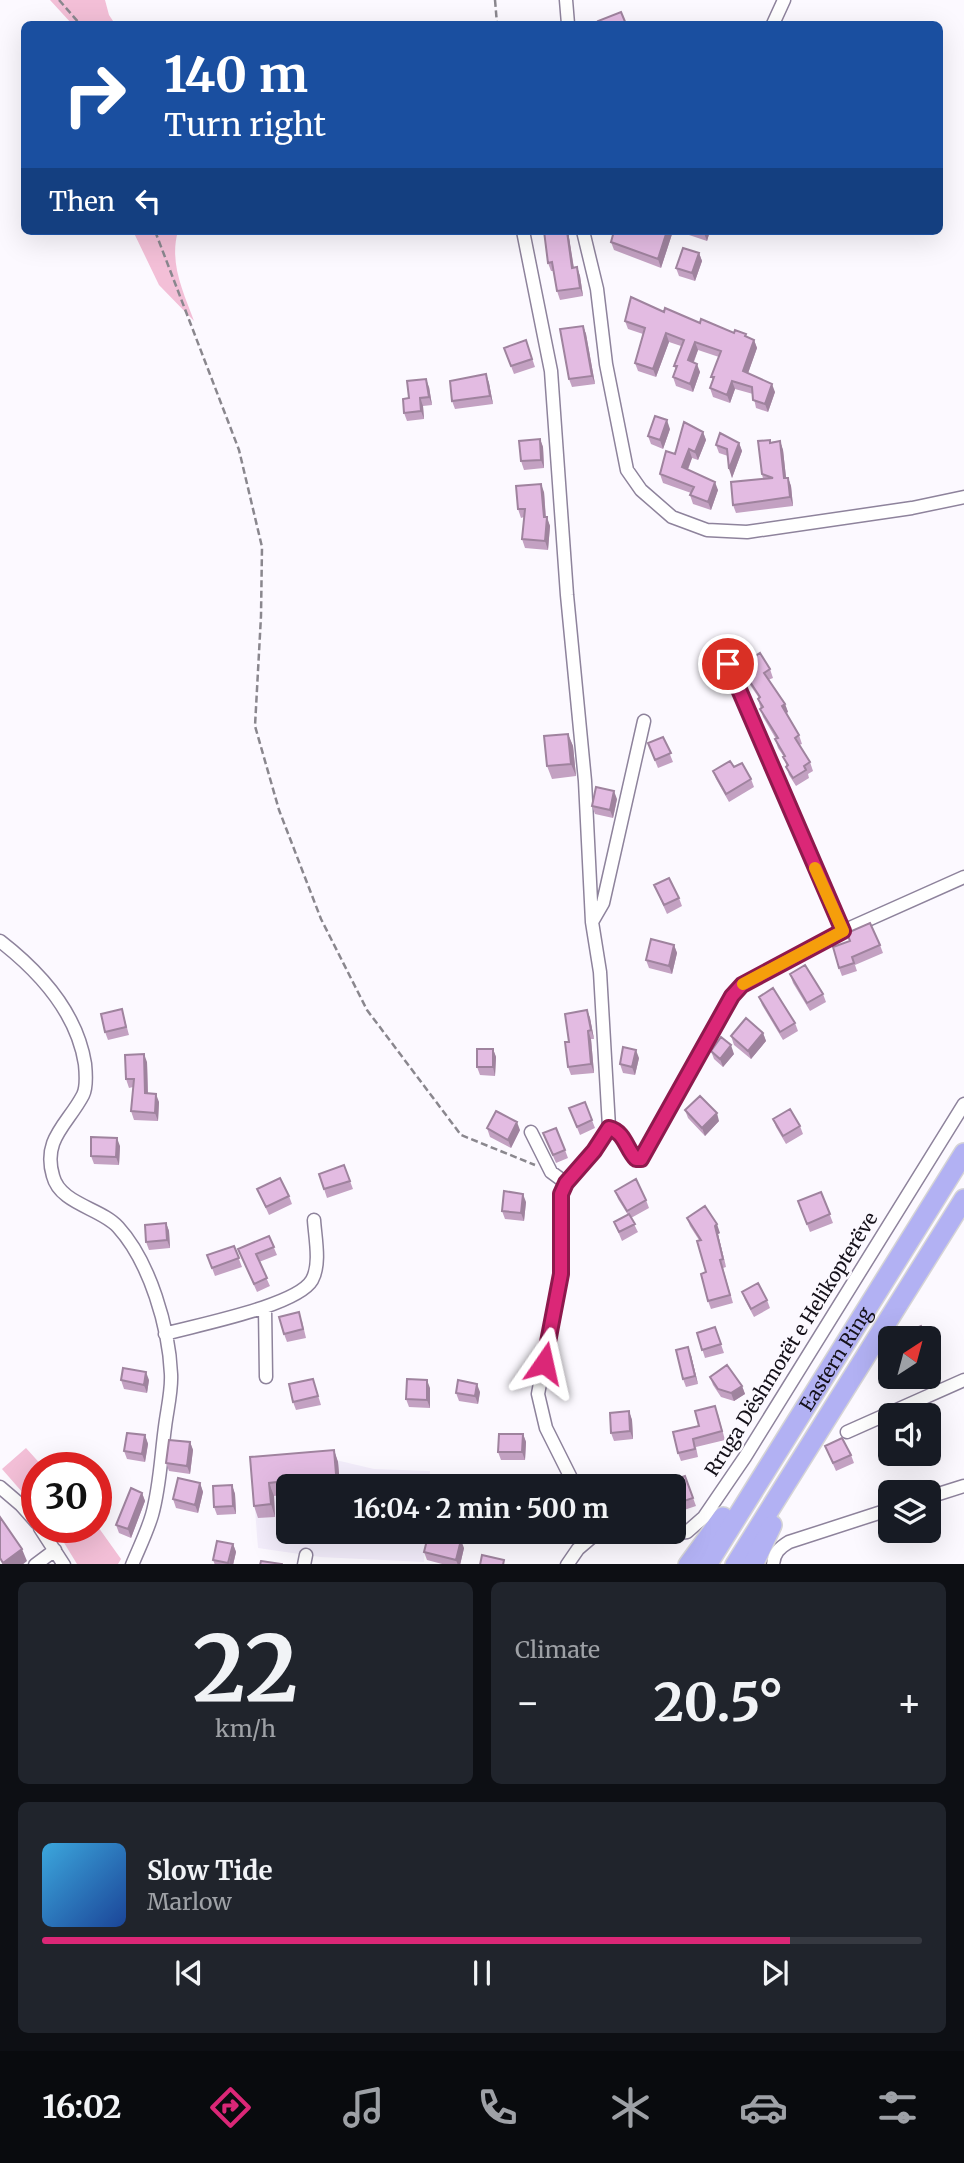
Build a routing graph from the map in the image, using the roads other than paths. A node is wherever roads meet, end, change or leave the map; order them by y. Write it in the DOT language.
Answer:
graph roads {
  1 [pos="566,0"];
  2 [pos="784,0"];
  3 [pos="568,21"];
  4 [pos="774,21"];
  5 [pos="524,235"];
  6 [pos="584,235"];
  7 [pos="964,497"];
  8 [pos="728,664"];
  9 [pos="644,722"];
  10 [pos="964,877"];
  11 [pos="592,922"];
  12 [pos="843,931"];
  13 [pos="0,941"];
  14 [pos="964,1104"];
  15 [pos="609,1128"];
  16 [pos="531,1132"];
  17 [pos="964,1153"];
  18 [pos="566,1183"];
  19 [pos="964,1199"];
  20 [pos="314,1220"];
  21 [pos="265,1308"];
  22 [pos="165,1334"];
  23 [pos="266,1377"];
  24 [pos="964,1380"];
  25 [pos="847,1432"];
  26 [pos="767,1466"];
  27 [pos="569,1474"];
  28 [pos="787,1481"];
  29 [pos="964,1486"];
  30 [pos="0,1487"];
  31 [pos="941,1493"];
  32 [pos="21,1505"];
  33 [pos="878,1513"];
  34 [pos="686,1532"];
  35 [pos="50,1543"];
  36 [pos="584,1544"];
  37 [pos="55,1550"];
  38 [pos="35,1564"];
  39 [pos="64,1564"];
  40 [pos="132,1564"];
  41 [pos="567,1564"];
  42 [pos="688,1564"];
  43 [pos="707,1564"];
  44 [pos="735,1564"];
  45 [pos="753,1564"];
  46 [pos="773,1564"];
  1 -- 3 [label="street"];
  2 -- 4 [label="street"];
  5 -- 11 [label="street"];
  6 -- 7 [label="street"];
  8 -- 12 [label="street"];
  9 -- 11 [label="street"];
  10 -- 12 [label="street"];
  11 -- 15 [label="street"];
  12 -- 15 [label="street"];
  13 -- 22 [label="street"];
  14 -- 34 [label="street, Rruga Dëshmorët e Helikopterëve"];
  15 -- 18 [label="street"];
  16 -- 18 [label="street"];
  17 -- 26 [label="highway, Eastern Ring"];
  18 -- 27 [label="street"];
  19 -- 28 [label="highway, Eastern Ring"];
  20 -- 21 [label="street"];
  21 -- 22 [label="street"];
  21 -- 23 [label="street"];
  22 -- 40 [label="street"];
  24 -- 25 [label="street"];
  26 -- 42 [label="highway"];
  26 -- 43 [label="highway, Eastern Ring"];
  28 -- 44 [label="highway, Eastern Ring"];
  28 -- 45 [label="highway"];
  29 -- 31 [label="street"];
  30 -- 32 [label="street"];
  33 -- 46 [label="street"];
  35 -- 37 [label="street"];
  36 -- 41 [label="street"];
  37 -- 38 [label="street"];
  37 -- 39 [label="street"];
}
